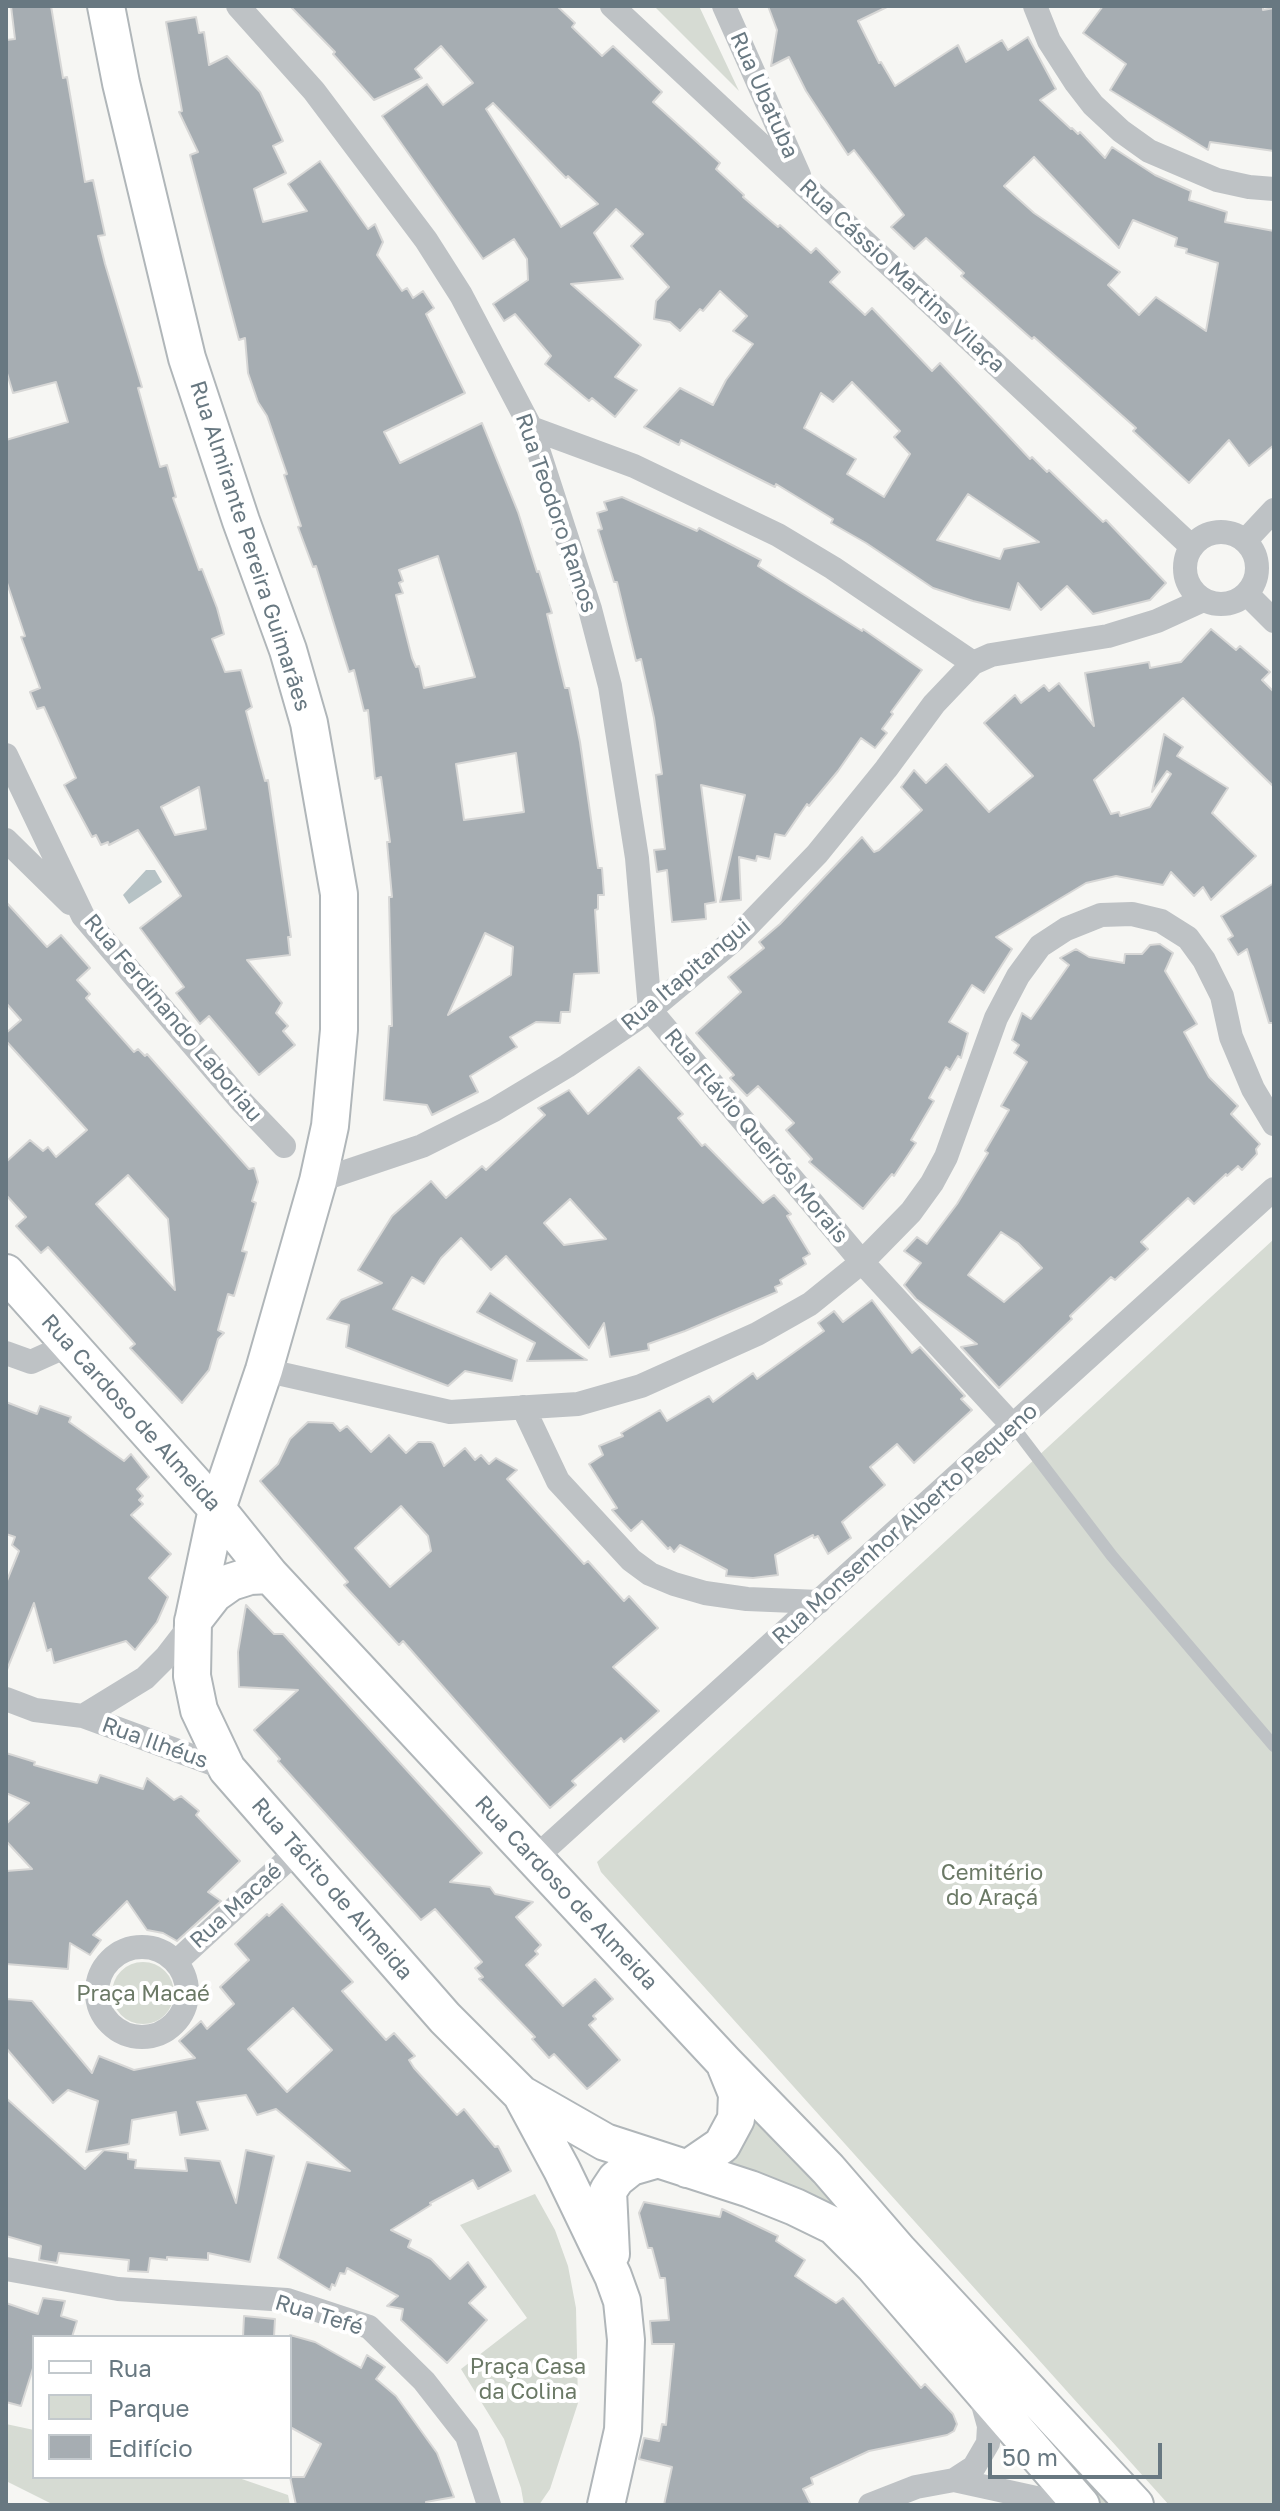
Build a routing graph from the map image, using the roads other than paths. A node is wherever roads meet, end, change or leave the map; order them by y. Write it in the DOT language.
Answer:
graph roads {
  1 [pos="106,6"];
  2 [pos="238,6"];
  3 [pos="612,6"];
  4 [pos="724,6"];
  5 [pos="1035,6"];
  6 [pos="804,184"];
  7 [pos="1274,189"];
  8 [pos="531,428"];
  9 [pos="1274,510"];
  10 [pos="1245,541"];
  11 [pos="1192,547"];
  12 [pos="1247,594"];
  13 [pos="1203,600"];
  14 [pos="1274,621"];
  15 [pos="973,663"];
  16 [pos="6,755"];
  17 [pos="6,840"];
  18 [pos="83,916"];
  19 [pos="650,1010"];
  20 [pos="1274,1124"];
  21 [pos="284,1146"];
  22 [pos="318,1181"];
  23 [pos="1274,1189"];
  24 [pos="862,1262"];
  25 [pos="6,1273"];
  26 [pos="71,1344"];
  27 [pos="6,1353"];
  28 [pos="264,1370"];
  29 [pos="523,1407"];
  30 [pos="1013,1426"];
  31 [pos="236,1452"];
  32 [pos="175,1463"];
  33 [pos="217,1509"];
  34 [pos="270,1575"];
  35 [pos="819,1602"];
  36 [pos="193,1622"];
  37 [pos="6,1699"];
  38 [pos="83,1716"];
  39 [pos="1274,1746"];
  40 [pos="227,1769"];
  41 [pos="297,1851"];
  42 [pos="535,1858"];
  43 [pos="176,1962"];
  44 [pos="724,2062"];
  45 [pos="521,2094"];
  46 [pos="671,2164"];
  47 [pos="6,2269"];
  48 [pos="613,2276"];
  49 [pos="978,2383"];
  50 [pos="621,2444"];
  51 [pos="954,2480"];
  52 [pos="489,2505"];
  53 [pos="582,2505"];
  54 [pos="606,2505"];
  55 [pos="870,2505"];
  56 [pos="1068,2505"];
  57 [pos="1081,2505"];
  58 [pos="1135,2505"];
  1 -- 22 [label="main road, Rua Almirante Pereira Guimarães"];
  2 -- 8 [label="street, Rua Teodoro Ramos"];
  3 -- 6 [label="street, Rua Cássio Martins Vilaça"];
  4 -- 6 [label="street, Rua Ubatuba"];
  5 -- 7 [label="street"];
  6 -- 11 [label="street, Rua Cássio Martins Vilaça"];
  8 -- 15 [label="street"];
  8 -- 19 [label="street, Rua Teodoro Ramos"];
  9 -- 10 [label="street"];
  10 -- 11 [label="street"];
  10 -- 12 [label="street"];
  11 -- 13 [label="street"];
  12 -- 13 [label="street"];
  12 -- 14 [label="street"];
  13 -- 15 [label="street"];
  15 -- 19 [label="street, Rua Itapitangui"];
  16 -- 18 [label="street, Rua Ferdinando Laboriau"];
  17 -- 18 [label="street"];
  18 -- 21 [label="street, Rua Ferdinando Laboriau"];
  19 -- 22 [label="street, Rua Itapitangui"];
  19 -- 24 [label="street, Rua Flávio Queirós Morais"];
  20 -- 24 [label="street, Rua Flávio Queirós Morais"];
  22 -- 28 [label="main road, Rua Almirante Pereira Guimarães"];
  23 -- 30 [label="street, Rua Monsenhor Alberto Pequeno"];
  24 -- 29 [label="street, Rua Flávio Queirós Morais"];
  24 -- 30 [label="street, Rua Flávio Queirós Morais"];
  25 -- 26 [label="main road, Rua Cardoso de Almeida"];
  26 -- 27 [label="street"];
  26 -- 32 [label="main road, Rua Cardoso de Almeida"];
  28 -- 29 [label="street, Rua Flávio Queirós Morais"];
  28 -- 31 [label="main road, Rua Almirante Pereira Guimarães"];
  29 -- 35 [label="street"];
  30 -- 35 [label="street, Rua Monsenhor Alberto Pequeno"];
  30 -- 39 [label="lane"];
  31 -- 32 [label="main road"];
  31 -- 33 [label="main road, Rua Almirante Pereira Guimarães"];
  32 -- 33 [label="main road, Rua Cardoso de Almeida"];
  33 -- 34 [label="main road, Rua Cardoso de Almeida"];
  33 -- 36 [label="main road, Rua Tácito de Almeida"];
  34 -- 36 [label="main road"];
  34 -- 42 [label="main road, Rua Cardoso de Almeida"];
  35 -- 42 [label="street, Rua Monsenhor Alberto Pequeno"];
  36 -- 38 [label="street, Rua Ilhéus"];
  36 -- 40 [label="main road, Rua Tácito de Almeida"];
  37 -- 38 [label="street, Rua Ilhéus"];
  38 -- 40 [label="street, Rua Ilhéus"];
  40 -- 41 [label="main road, Rua Tácito de Almeida"];
  41 -- 43 [label="street, Rua Macaé"];
  41 -- 45 [label="main road, Rua Tácito de Almeida"];
  42 -- 44 [label="main road, Rua Cardoso de Almeida"];
  44 -- 46 [label="main road"];
  44 -- 58 [label="main road, Rua Cardoso de Almeida"];
  45 -- 46 [label="main road, Rua Tácito de Almeida"];
  45 -- 48 [label="main road"];
  46 -- 48 [label="main road"];
  46 -- 49 [label="main road"];
  47 -- 52 [label="street, Rua Tefé"];
  48 -- 50 [label="main road"];
  49 -- 51 [label="street"];
  49 -- 57 [label="main road"];
  50 -- 53 [label="main road"];
  50 -- 54 [label="main road"];
  51 -- 55 [label="street"];
  51 -- 56 [label="street"];
}
